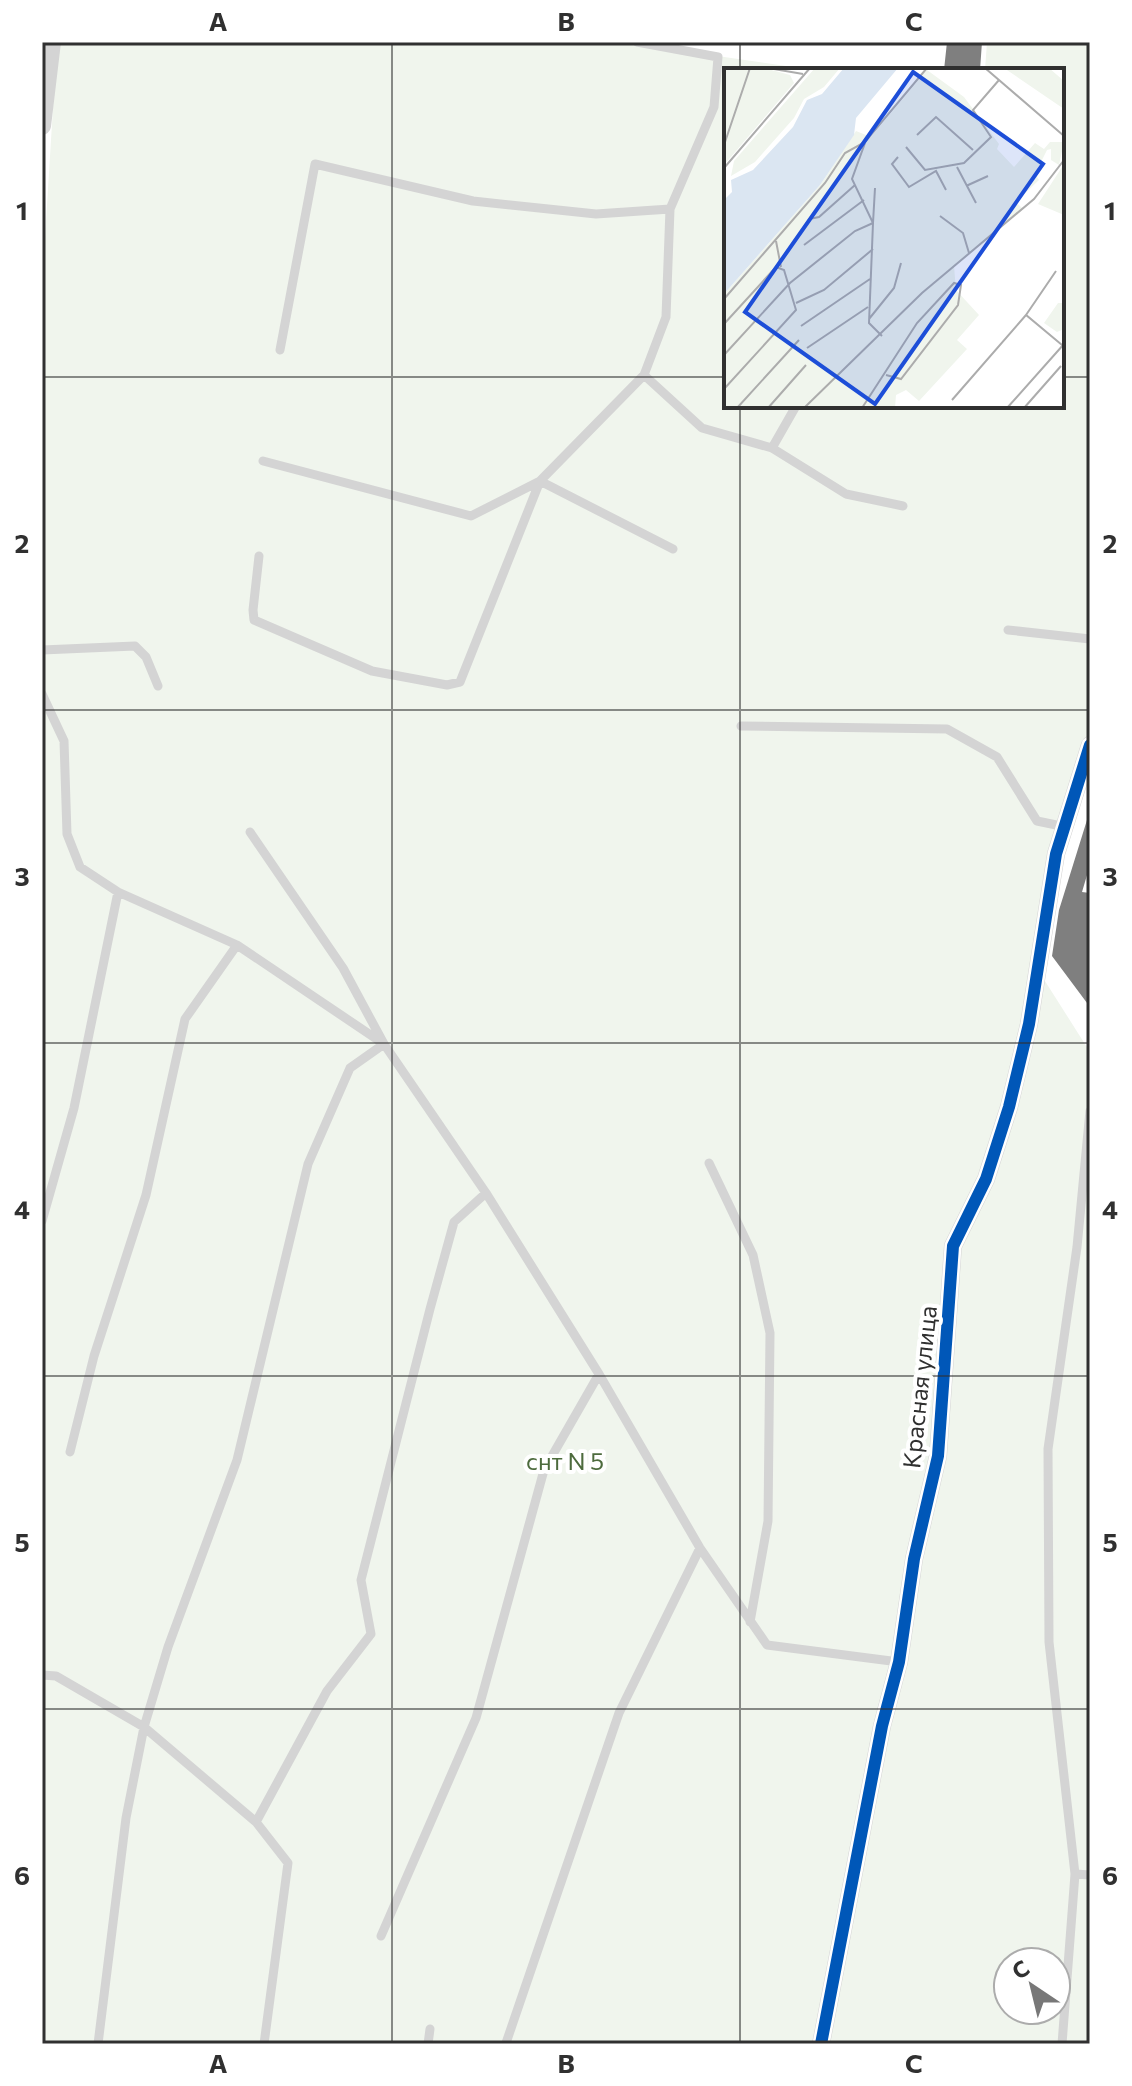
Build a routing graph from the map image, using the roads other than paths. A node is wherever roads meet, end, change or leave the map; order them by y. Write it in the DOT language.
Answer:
graph roads {
  1 [pos="52,42"];
  2 [pos="637,42"];
  3 [pos="42,126"];
  4 [pos="670,209"];
  5 [pos="280,350"];
  6 [pos="644,375"];
  7 [pos="795,408"];
  8 [pos="772,448"];
  9 [pos="263,461"];
  10 [pos="540,481"];
  11 [pos="903,506"];
  12 [pos="673,549"];
  13 [pos="259,556"];
  14 [pos="1008,630"];
  15 [pos="1090,639"];
  16 [pos="42,650"];
  17 [pos="158,686"];
  18 [pos="42,694"];
  19 [pos="741,726"];
  20 [pos="1090,745"];
  21 [pos="1066,827"];
  22 [pos="250,832"];
  23 [pos="118,892"];
  24 [pos="237,945"];
  25 [pos="384,1044"];
  26 [pos="1090,1111"];
  27 [pos="709,1163"];
  28 [pos="486,1193"];
  29 [pos="42,1221"];
  30 [pos="599,1374"];
  31 [pos="70,1452"];
  32 [pos="700,1548"];
  33 [pos="750,1622"];
  34 [pos="899,1662"];
  35 [pos="42,1675"];
  36 [pos="144,1727"];
  37 [pos="256,1822"];
  38 [pos="1075,1874"];
  39 [pos="1090,1875"];
  40 [pos="381,1936"];
  41 [pos="430,2029"];
  42 [pos="506,2043"];
  43 [pos="98,2044"];
  44 [pos="264,2044"];
  45 [pos="428,2044"];
  46 [pos="821,2044"];
  47 [pos="1062,2044"];
  1 -- 3 [label="street"];
  2 -- 4 [label="lane"];
  4 -- 5 [label="lane"];
  4 -- 6 [label="lane"];
  6 -- 8 [label="lane"];
  6 -- 10 [label="lane"];
  7 -- 8 [label="lane"];
  8 -- 11 [label="lane"];
  9 -- 10 [label="lane"];
  10 -- 12 [label="lane"];
  10 -- 13 [label="lane"];
  14 -- 15 [label="lane"];
  16 -- 17 [label="lane"];
  18 -- 23 [label="lane"];
  19 -- 21 [label="lane"];
  20 -- 21 [label="street, Красная улица"];
  21 -- 34 [label="street, Красная улица"];
  22 -- 25 [label="lane"];
  23 -- 24 [label="lane"];
  23 -- 29 [label="lane"];
  24 -- 25 [label="lane"];
  24 -- 31 [label="lane"];
  25 -- 28 [label="lane"];
  25 -- 36 [label="lane"];
  26 -- 38 [label="lane"];
  27 -- 33 [label="lane"];
  28 -- 30 [label="lane"];
  28 -- 37 [label="lane"];
  30 -- 32 [label="lane"];
  30 -- 40 [label="lane"];
  32 -- 33 [label="lane"];
  32 -- 42 [label="lane"];
  33 -- 34 [label="lane"];
  34 -- 46 [label="street, Красная улица"];
  35 -- 36 [label="lane"];
  36 -- 37 [label="lane"];
  36 -- 43 [label="lane"];
  37 -- 44 [label="lane"];
  38 -- 39 [label="lane"];
  38 -- 47 [label="lane"];
  41 -- 45 [label="lane"];
}
